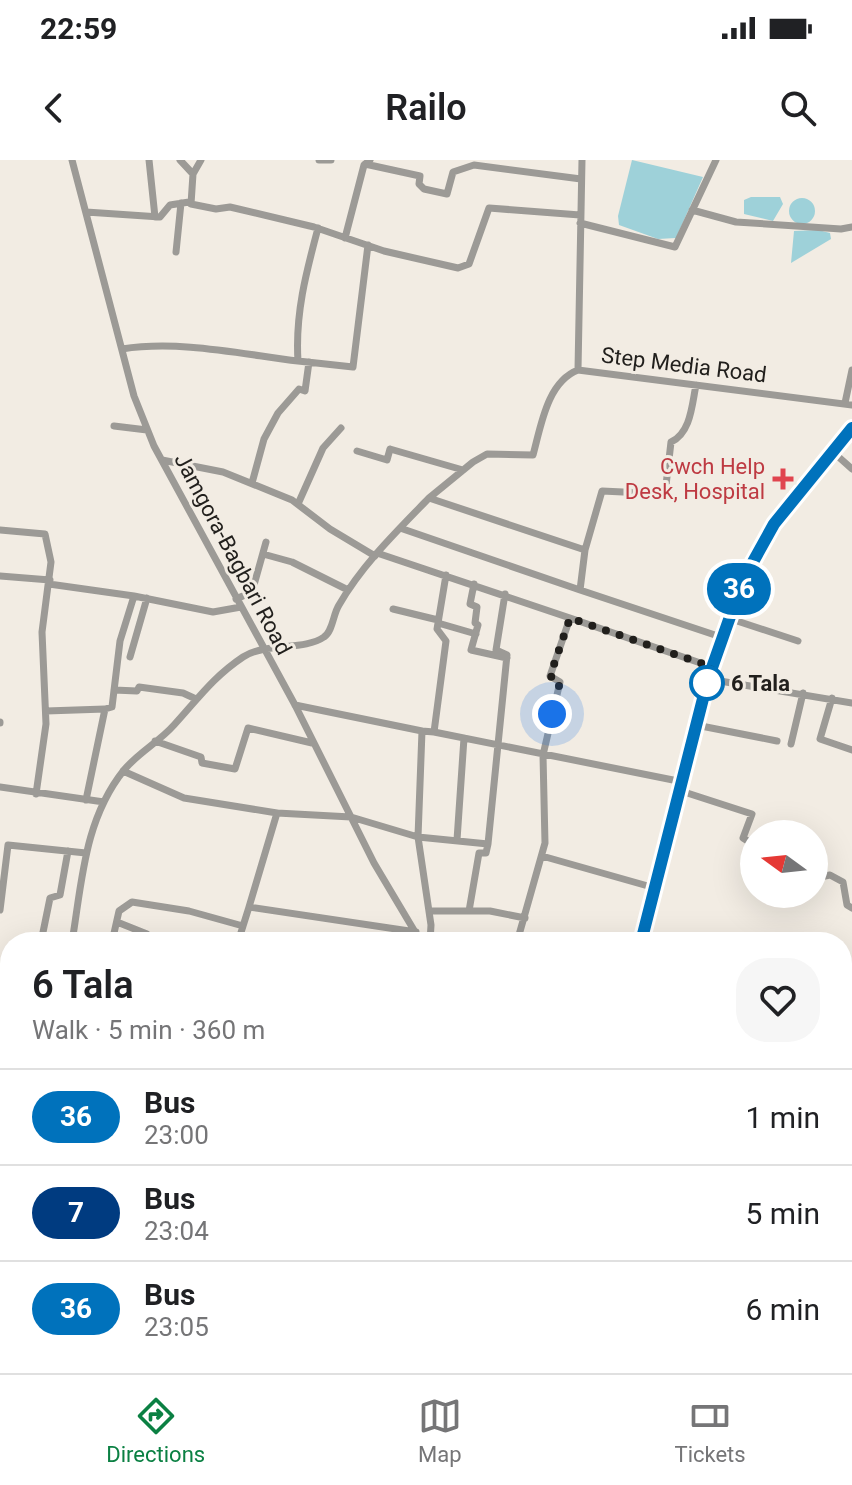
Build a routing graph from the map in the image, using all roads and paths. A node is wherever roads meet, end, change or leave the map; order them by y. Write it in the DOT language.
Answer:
graph roads {
  1 [pos="72,160"];
  2 [pos="149,160"];
  3 [pos="180,160"];
  4 [pos="201,160"];
  5 [pos="319,160"];
  6 [pos="331,160"];
  7 [pos="582,160"];
  8 [pos="716,160"];
  9 [pos="367,162"];
  10 [pos="193,174"];
  11 [pos="581,179"];
  12 [pos="185,202"];
  13 [pos="692,210"];
  14 [pos="86,212"];
  15 [pos="155,217"];
  16 [pos="580,219"];
  17 [pos="852,227"];
  18 [pos="318,228"];
  19 [pos="345,238"];
  20 [pos="368,245"];
  21 [pos="176,252"];
  22 [pos="122,349"];
  23 [pos="298,361"];
  24 [pos="309,362"];
  25 [pos="578,370"];
  26 [pos="852,370"];
  27 [pos="696,385"];
  28 [pos="848,404"];
  29 [pos="114,426"];
  30 [pos="341,428"];
  31 [pos="852,428"];
  32 [pos="147,430"];
  33 [pos="357,451"];
  34 [pos="833,452"];
  35 [pos="162,460"];
  36 [pos="852,469"];
  37 [pos="463,470"];
  38 [pos="252,483"];
  39 [pos="429,498"];
  40 [pos="298,504"];
  41 [pos="400,528"];
  42 [pos="0,530"];
  43 [pos="266,542"];
  44 [pos="585,550"];
  45 [pos="263,554"];
  46 [pos="376,554"];
  47 [pos="446,575"];
  48 [pos="0,576"];
  49 [pos="49,582"];
  50 [pos="474,584"];
  51 [pos="348,590"];
  52 [pos="580,590"];
  53 [pos="505,594"];
  54 [pos="134,596"];
  55 [pos="147,598"];
  56 [pos="238,603"];
  57 [pos="393,609"];
  58 [pos="570,618"];
  59 [pos="728,618"];
  60 [pos="438,622"];
  61 [pos="476,634"];
  62 [pos="721,637"];
  63 [pos="798,641"];
  64 [pos="262,648"];
  65 [pos="130,657"];
  66 [pos="507,658"];
  67 [pos="710,673"];
  68 [pos="114,690"];
  69 [pos="803,693"];
  70 [pos="832,698"];
  71 [pos="196,699"];
  72 [pos="852,703"];
  73 [pos="295,705"];
  74 [pos="105,709"];
  75 [pos="46,711"];
  76 [pos="696,725"];
  77 [pos="422,731"];
  78 [pos="434,732"];
  79 [pos="464,738"];
  80 [pos="155,741"];
  81 [pos="777,741"];
  82 [pos="312,743"];
  83 [pos="791,744"];
  84 [pos="497,745"];
  85 [pos="852,750"];
  86 [pos="543,755"];
  87 [pos="123,771"];
  88 [pos="682,786"];
  89 [pos="0,787"];
  90 [pos="36,794"];
  91 [pos="86,800"];
  92 [pos="104,802"];
  93 [pos="277,813"];
  94 [pos="351,817"];
  95 [pos="750,820"];
  96 [pos="418,837"];
  97 [pos="0,839"];
  98 [pos="457,840"];
  99 [pos="488,844"];
  100 [pos="8,845"];
  101 [pos="68,851"];
  102 [pos="86,853"];
  103 [pos="542,856"];
  104 [pos="828,875"];
  105 [pos="655,888"];
  106 [pos="249,907"];
  107 [pos="852,908"];
  108 [pos="0,910"];
  109 [pos="429,911"];
  110 [pos="469,911"];
  111 [pos="525,918"];
  112 [pos="117,922"];
  113 [pos="243,926"];
  114 [pos="43,932"];
  115 [pos="74,932"];
  116 [pos="114,932"];
  117 [pos="142,932"];
  118 [pos="241,932"];
  119 [pos="416,932"];
  120 [pos="430,932"];
  121 [pos="520,932"];
  122 [pos="644,932"];
  1 -- 14 [label="street, Jamgora-Bagbari Road"];
  2 -- 15 [label="street"];
  3 -- 10 [label="street"];
  4 -- 10 [label="street"];
  5 -- 6 [label="street"];
  7 -- 11 [label="street, Step Media Road"];
  8 -- 13 [label="street"];
  9 -- 11 [label="street"];
  9 -- 19 [label="street"];
  10 -- 12 [label="street"];
  11 -- 16 [label="street, Step Media Road"];
  12 -- 15 [label="street"];
  12 -- 18 [label="street"];
  12 -- 21 [label="street"];
  13 -- 16 [label="street"];
  13 -- 17 [label="street"];
  14 -- 15 [label="street"];
  14 -- 22 [label="street, Jamgora-Bagbari Road"];
  16 -- 20 [label="street"];
  16 -- 25 [label="street, Step Media Road"];
  18 -- 19 [label="street"];
  18 -- 23 [label="street"];
  19 -- 20 [label="street"];
  20 -- 24 [label="street"];
  22 -- 23 [label="street"];
  22 -- 32 [label="street, Jamgora-Bagbari Road"];
  23 -- 24 [label="street"];
  24 -- 38 [label="street"];
  25 -- 27 [label="street, Step Media Road"];
  25 -- 37 [label="street"];
  26 -- 28 [label="street"];
  27 -- 28 [label="street, Step Media Road"];
  27 -- 44 [label="street"];
  29 -- 32 [label="street"];
  30 -- 40 [label="street"];
  31 -- 34 [label="highway"];
  32 -- 35 [label="street, Jamgora-Bagbari Road"];
  33 -- 37 [label="street"];
  34 -- 36 [label="street"];
  34 -- 59 [label="highway"];
  35 -- 38 [label="street"];
  35 -- 56 [label="street, Jamgora-Bagbari Road"];
  37 -- 39 [label="street"];
  38 -- 40 [label="street"];
  39 -- 41 [label="street"];
  39 -- 44 [label="street"];
  40 -- 46 [label="street"];
  41 -- 46 [label="street"];
  41 -- 52 [label="street"];
  42 -- 49 [label="street"];
  43 -- 45 [label="street"];
  44 -- 52 [label="street"];
  45 -- 51 [label="street"];
  45 -- 56 [label="street"];
  46 -- 47 [label="street"];
  46 -- 51 [label="street"];
  47 -- 50 [label="street"];
  47 -- 60 [label="street"];
  48 -- 49 [label="street"];
  49 -- 54 [label="street"];
  49 -- 75 [label="street"];
  50 -- 53 [label="street"];
  50 -- 61 [label="street"];
  51 -- 64 [label="street"];
  52 -- 62 [label="street"];
  53 -- 58 [label="street"];
  53 -- 66 [label="street"];
  54 -- 55 [label="street"];
  54 -- 68 [label="street"];
  55 -- 56 [label="street"];
  55 -- 65 [label="street"];
  56 -- 64 [label="street, Jamgora-Bagbari Road"];
  57 -- 60 [label="street"];
  58 -- 67 [label="street"];
  58 -- 86 [label="street"];
  59 -- 62 [label="highway"];
  59 -- 63 [label="street"];
  60 -- 61 [label="street"];
  60 -- 78 [label="street"];
  61 -- 66 [label="street"];
  62 -- 67 [label="highway"];
  64 -- 71 [label="street"];
  64 -- 73 [label="street, Jamgora-Bagbari Road"];
  66 -- 84 [label="street"];
  67 -- 69 [label="street"];
  67 -- 76 [label="highway"];
  68 -- 71 [label="street"];
  68 -- 74 [label="street"];
  69 -- 70 [label="street"];
  69 -- 83 [label="street"];
  70 -- 72 [label="street"];
  70 -- 85 [label="street"];
  71 -- 80 [label="street"];
  73 -- 77 [label="street"];
  73 -- 82 [label="street, Jamgora-Bagbari Road"];
  74 -- 75 [label="street"];
  74 -- 91 [label="street"];
  75 -- 90 [label="street"];
  76 -- 81 [label="street"];
  76 -- 88 [label="highway"];
  77 -- 78 [label="street"];
  77 -- 96 [label="street"];
  78 -- 79 [label="street"];
  79 -- 84 [label="street"];
  79 -- 98 [label="street"];
  80 -- 82 [label="street"];
  80 -- 87 [label="street"];
  82 -- 94 [label="street, Jamgora-Bagbari Road"];
  84 -- 86 [label="street"];
  84 -- 99 [label="street"];
  86 -- 88 [label="street"];
  86 -- 103 [label="street"];
  87 -- 92 [label="street"];
  87 -- 93 [label="street"];
  88 -- 95 [label="street"];
  88 -- 105 [label="highway"];
  89 -- 90 [label="street"];
  90 -- 91 [label="street"];
  91 -- 92 [label="street"];
  92 -- 102 [label="street"];
  93 -- 94 [label="street"];
  93 -- 106 [label="street"];
  94 -- 96 [label="street"];
  94 -- 119 [label="street, Jamgora-Bagbari Road"];
  96 -- 98 [label="street"];
  96 -- 109 [label="street"];
  97 -- 100 [label="street"];
  98 -- 99 [label="street"];
  99 -- 110 [label="street"];
  100 -- 101 [label="street"];
  100 -- 108 [label="street"];
  101 -- 102 [label="street"];
  101 -- 114 [label="street"];
  102 -- 115 [label="street"];
  103 -- 105 [label="street"];
  103 -- 111 [label="street"];
  104 -- 107 [label="street"];
  105 -- 122 [label="highway"];
  106 -- 113 [label="street"];
  106 -- 119 [label="street"];
  109 -- 110 [label="street"];
  109 -- 120 [label="street"];
  110 -- 111 [label="street"];
  111 -- 121 [label="street"];
  112 -- 113 [label="street"];
  112 -- 116 [label="street"];
  112 -- 117 [label="street"];
  113 -- 118 [label="street"];
}
